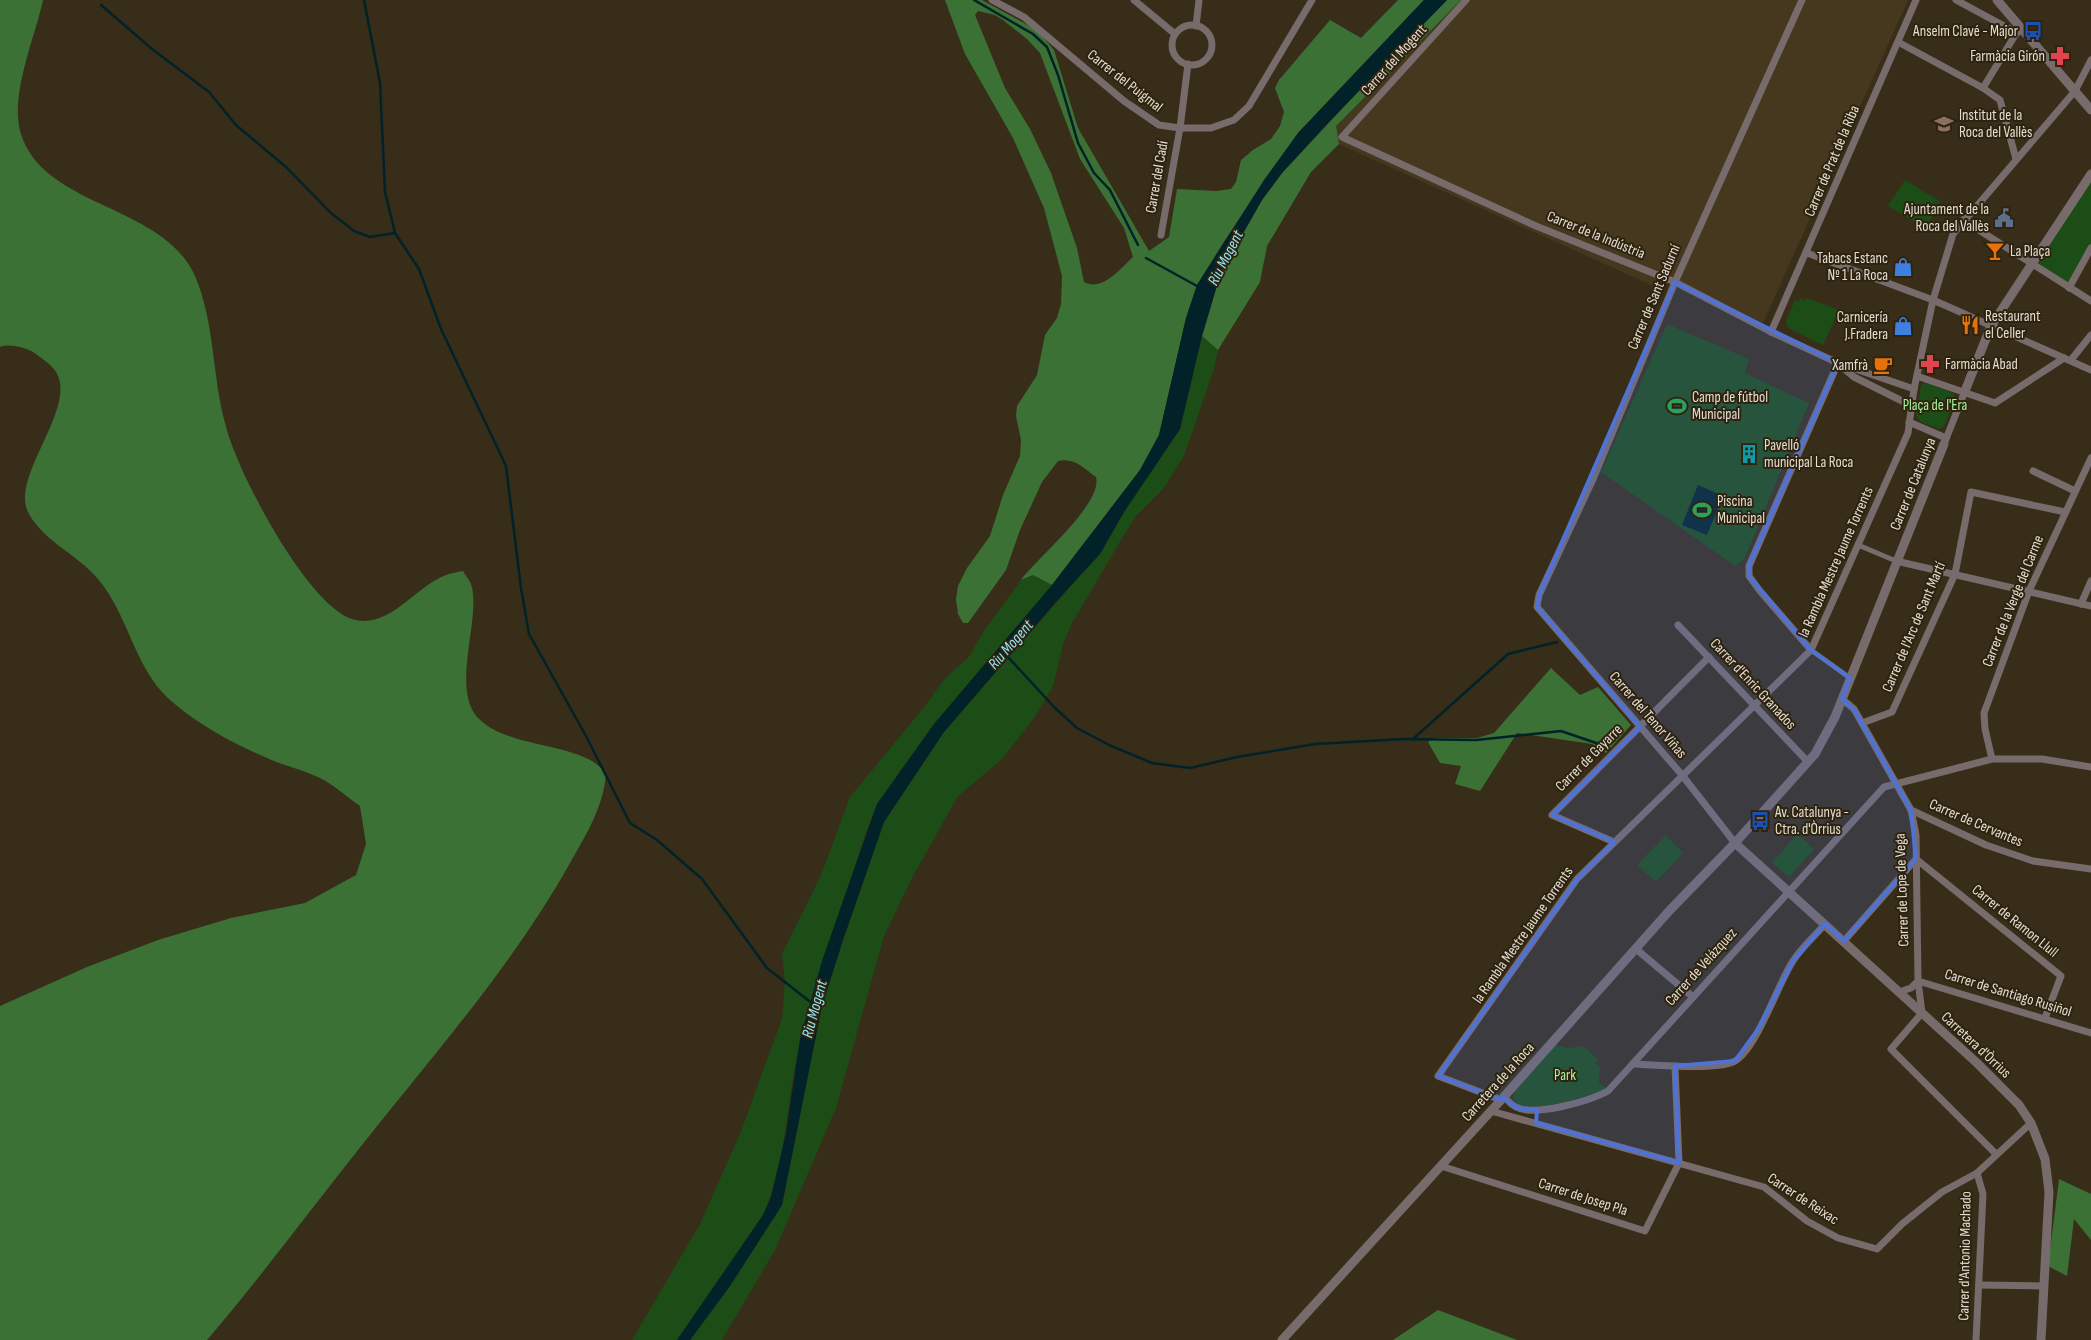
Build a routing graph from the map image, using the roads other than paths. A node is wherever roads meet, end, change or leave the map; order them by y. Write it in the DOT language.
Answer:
graph roads {
  1 [pos="992,0"];
  2 [pos="1134,0"];
  3 [pos="1199,0"];
  4 [pos="1312,0"];
  5 [pos="1466,0"];
  6 [pos="1802,0"];
  7 [pos="1916,0"];
  8 [pos="1956,0"];
  9 [pos="1997,0"];
  10 [pos="1196,26"];
  11 [pos="2019,30"];
  12 [pos="1175,34"];
  13 [pos="1898,42"];
  14 [pos="2091,60"];
  15 [pos="1188,64"];
  16 [pos="1984,88"];
  17 [pos="2075,91"];
  18 [pos="2091,110"];
  19 [pos="1180,128"];
  20 [pos="1342,137"];
  21 [pos="2016,159"];
  22 [pos="2091,174"];
  23 [pos="1963,220"];
  24 [pos="1161,235"];
  25 [pos="2091,248"];
  26 [pos="1807,253"];
  27 [pos="2032,264"];
  28 [pos="1675,282"];
  29 [pos="2069,288"];
  30 [pos="1933,300"];
  31 [pos="2091,301"];
  32 [pos="1991,326"];
  33 [pos="1771,332"];
  34 [pos="2091,335"];
  35 [pos="2067,359"];
  36 [pos="1838,363"];
  37 [pos="2091,370"];
  38 [pos="1918,376"];
  39 [pos="1914,389"];
  40 [pos="1965,392"];
  41 [pos="1912,406"];
  42 [pos="1910,422"];
  43 [pos="1945,441"];
  44 [pos="2091,459"];
  45 [pos="2033,471"];
  46 [pos="2075,491"];
  47 [pos="2066,512"];
  48 [pos="1858,545"];
  49 [pos="1896,561"];
  50 [pos="1955,574"];
  51 [pos="2091,581"];
  52 [pos="2029,591"];
  53 [pos="2082,604"];
  54 [pos="2091,606"];
  55 [pos="1537,607"];
  56 [pos="1678,625"];
  57 [pos="1812,650"];
  58 [pos="1709,658"];
  59 [pos="1850,678"];
  60 [pos="1842,699"];
  61 [pos="1754,706"];
  62 [pos="1862,723"];
  63 [pos="1640,727"];
  64 [pos="1992,760"];
  65 [pos="1808,762"];
  66 [pos="2091,767"];
  67 [pos="1682,775"];
  68 [pos="1894,784"];
  69 [pos="1911,810"];
  70 [pos="1614,842"];
  71 [pos="1734,843"];
  72 [pos="1916,859"];
  73 [pos="2091,869"];
  74 [pos="1788,890"];
  75 [pos="1825,924"];
  76 [pos="1844,941"];
  77 [pos="1636,949"];
  78 [pos="1918,981"];
  79 [pos="1899,992"];
  80 [pos="1694,997"];
  81 [pos="1922,1013"];
  82 [pos="2045,1018"];
  83 [pos="2091,1033"];
  84 [pos="1634,1064"];
  85 [pos="1675,1066"];
  86 [pos="1438,1076"];
  87 [pos="1502,1098"];
  88 [pos="1537,1110"];
  89 [pos="1491,1111"];
  90 [pos="2032,1123"];
  91 [pos="1536,1124"];
  92 [pos="1996,1154"];
  93 [pos="1679,1163"];
  94 [pos="1441,1166"];
  95 [pos="1977,1173"];
  96 [pos="1979,1285"];
  97 [pos="2043,1286"];
  98 [pos="1282,1340"];
  99 [pos="1976,1340"];
  100 [pos="2041,1340"];
  1 -- 19 [label="street, Carrer del Puigmal"];
  2 -- 12 [label="street"];
  3 -- 10 [label="street"];
  4 -- 19 [label="street, Carrer del Puigmal"];
  5 -- 20 [label="street, Carrer del Mogent"];
  6 -- 28 [label="street, Carrer de Sant Sadurní"];
  7 -- 13 [label="street, Carrer de Prat de la Riba"];
  8 -- 11 [label="street"];
  9 -- 11 [label="street"];
  10 -- 12 [label="street"];
  10 -- 15 [label="street"];
  11 -- 16 [label="street"];
  11 -- 17 [label="street"];
  12 -- 15 [label="street"];
  13 -- 16 [label="street"];
  13 -- 26 [label="street, Carrer de Prat de la Riba"];
  14 -- 17 [label="street, la Rambla Mestre Jaume Torrents"];
  15 -- 19 [label="street, Carrer del Cadí"];
  16 -- 21 [label="street"];
  17 -- 18 [label="street"];
  17 -- 21 [label="street, la Rambla Mestre Jaume Torrents"];
  19 -- 24 [label="street, Carrer del Cadí"];
  20 -- 28 [label="street, Carrer de la Indústria"];
  21 -- 23 [label="street, la Rambla Mestre Jaume Torrents"];
  22 -- 27 [label="street, Carrer de Catalunya"];
  23 -- 27 [label="street"];
  23 -- 30 [label="street, la Rambla Mestre Jaume Torrents"];
  25 -- 29 [label="street"];
  26 -- 30 [label="street"];
  26 -- 33 [label="street, Carrer de Prat de la Riba"];
  27 -- 29 [label="street"];
  27 -- 32 [label="street, Carrer de Catalunya"];
  28 -- 33 [label="street, Carrer de la Indústria"];
  28 -- 55 [label="street, Carrer de Sant Sadurní"];
  29 -- 31 [label="street"];
  30 -- 32 [label="street"];
  30 -- 38 [label="street, la Rambla Mestre Jaume Torrents"];
  32 -- 35 [label="street"];
  32 -- 40 [label="street, Carrer de Catalunya"];
  33 -- 36 [label="street, Carrer de la Indústria"];
  34 -- 35 [label="street"];
  35 -- 37 [label="street"];
  35 -- 40 [label="street"];
  36 -- 39 [label="street, Carrer de la Indústria"];
  36 -- 41 [label="street, Carrer de la Indústria"];
  36 -- 57 [label="street"];
  38 -- 39 [label="street, la Rambla Mestre Jaume Torrents"];
  38 -- 40 [label="street"];
  39 -- 41 [label="street, la Rambla Mestre Jaume Torrents"];
  40 -- 43 [label="street, Carrer de Catalunya"];
  41 -- 42 [label="street, la Rambla Mestre Jaume Torrents"];
  42 -- 43 [label="street"];
  42 -- 48 [label="street, la Rambla Mestre Jaume Torrents"];
  43 -- 49 [label="street, Carrer de Catalunya"];
  44 -- 46 [label="street, Carrer de la Verge del Carme"];
  45 -- 46 [label="street"];
  46 -- 47 [label="street, Carrer de la Verge del Carme"];
  47 -- 50 [label="street, Carrer de l'Arc de Sant Martí"];
  47 -- 52 [label="street, Carrer de la Verge del Carme"];
  48 -- 49 [label="street"];
  48 -- 57 [label="street, la Rambla Mestre Jaume Torrents"];
  49 -- 50 [label="street"];
  49 -- 59 [label="street, Carrer de Catalunya"];
  50 -- 52 [label="street"];
  50 -- 62 [label="street, Carrer de l'Arc de Sant Martí"];
  51 -- 53 [label="street"];
  52 -- 53 [label="street"];
  52 -- 64 [label="street, Carrer de la Verge del Carme"];
  53 -- 54 [label="street"];
  55 -- 63 [label="street, Carrer del Tenor Viñas"];
  56 -- 58 [label="street, Carrer d'Enric Granados"];
  57 -- 59 [label="street"];
  57 -- 61 [label="street, la Rambla Mestre Jaume Torrents"];
  58 -- 61 [label="street, Carrer d'Enric Granados"];
  58 -- 63 [label="street, Carrer de Gayarre"];
  59 -- 60 [label="street, Carrer de Catalunya"];
  60 -- 62 [label="street, Carrer de Lope de Vega"];
  60 -- 65 [label="street, Carrer de Catalunya"];
  61 -- 65 [label="street, Carrer d'Enric Granados"];
  61 -- 67 [label="street, la Rambla Mestre Jaume Torrents"];
  62 -- 68 [label="street, Carrer de Lope de Vega"];
  63 -- 67 [label="street, Carrer del Tenor Viñas"];
  63 -- 70 [label="street, Carrer de Gayarre"];
  64 -- 66 [label="street"];
  64 -- 68 [label="street"];
  65 -- 71 [label="street, Carrer de Catalunya"];
  67 -- 70 [label="street, la Rambla Mestre Jaume Torrents"];
  67 -- 71 [label="street, Carrer del Tenor Viñas"];
  68 -- 69 [label="street, Carrer de Lope de Vega"];
  68 -- 74 [label="street, Carrer de Velázquez"];
  69 -- 72 [label="street, Carrer de Lope de Vega"];
  69 -- 73 [label="street, Carrer de Cervantes"];
  70 -- 86 [label="street, la Rambla Mestre Jaume Torrents"];
  71 -- 74 [label="street, Carretera d'Òrrius"];
  71 -- 77 [label="street, Carretera de la Roca"];
  72 -- 76 [label="street"];
  72 -- 78 [label="street, Carrer de Lope de Vega"];
  72 -- 82 [label="street, Carrer de Ramon Llull"];
  74 -- 75 [label="street, Carretera d'Òrrius"];
  74 -- 80 [label="street, Carrer de Velázquez"];
  75 -- 76 [label="street, Carretera d'Òrrius"];
  75 -- 85 [label="street"];
  76 -- 79 [label="street, Carretera d'Òrrius"];
  77 -- 80 [label="street"];
  77 -- 87 [label="street, Carretera de la Roca"];
  78 -- 79 [label="street"];
  78 -- 81 [label="street, Carrer de Lope de Vega"];
  78 -- 82 [label="street, Carrer de Santiago Rusiñol"];
  79 -- 81 [label="street, Carretera d'Òrrius"];
  80 -- 84 [label="street, Carrer de Velázquez"];
  81 -- 90 [label="street, Carretera d'Òrrius"];
  81 -- 92 [label="street"];
  82 -- 83 [label="street, Carrer de Santiago Rusiñol"];
  84 -- 85 [label="street"];
  84 -- 88 [label="street, Carrer de Velázquez"];
  85 -- 93 [label="street"];
  86 -- 87 [label="street, Carrer de Velázquez"];
  87 -- 88 [label="street, Carrer de Velázquez"];
  87 -- 89 [label="street, Carretera de la Roca"];
  88 -- 91 [label="street"];
  89 -- 91 [label="street, Carrer de Reixac"];
  89 -- 94 [label="street, Carretera de la Roca"];
  90 -- 92 [label="street, Carrer de Reixac"];
  90 -- 97 [label="street, Carretera d'Òrrius"];
  91 -- 93 [label="street, Carrer de Reixac"];
  92 -- 95 [label="street, Carrer de Reixac"];
  93 -- 94 [label="street, Carrer de Josep Pla"];
  93 -- 95 [label="street, Carrer de Reixac"];
  94 -- 98 [label="street, Carretera de la Roca"];
  95 -- 96 [label="street, Carrer d'Antonio Machado"];
  96 -- 97 [label="street"];
  96 -- 99 [label="street, Carrer d'Antonio Machado"];
  97 -- 100 [label="street, Carretera d'Òrrius"];
}
